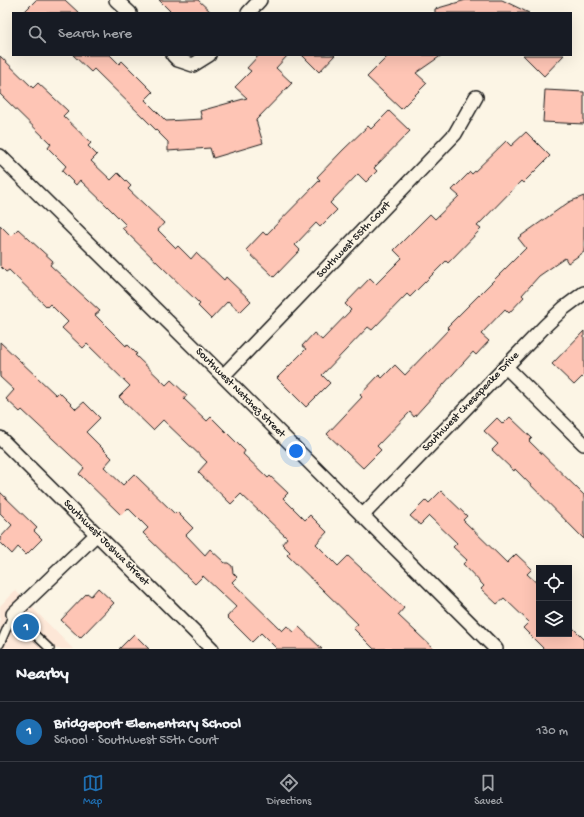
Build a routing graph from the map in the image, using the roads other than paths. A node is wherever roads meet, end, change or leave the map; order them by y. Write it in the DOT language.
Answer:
graph roads {
  1 [pos="116,0"];
  2 [pos="260,0"];
  3 [pos="129,12"];
  4 [pos="249,12"];
  5 [pos="174,56"];
  6 [pos="207,56"];
  7 [pos="476,97"];
  8 [pos="2,164"];
  9 [pos="584,292"];
  10 [pos="506,367"];
  11 [pos="223,376"];
  12 [pos="0,438"];
  13 [pos="584,444"];
  14 [pos="362,516"];
  15 [pos="97,534"];
  16 [pos="14,614"];
  17 [pos="0,644"];
  18 [pos="50,649"];
  19 [pos="212,649"];
  20 [pos="496,649"];
  1 -- 3 [label="street"];
  2 -- 4 [label="street"];
  5 -- 6 [label="street"];
  7 -- 11 [label="street, Southwest 55th Court"];
  8 -- 11 [label="street, Southwest Natchez Street"];
  9 -- 10 [label="street, Southwest Chesapeake Drive"];
  10 -- 13 [label="street"];
  10 -- 14 [label="street, Southwest Chesapeake Drive"];
  11 -- 14 [label="street, Southwest Natchez Street"];
  12 -- 15 [label="street, Southwest Joshua Street"];
  14 -- 20 [label="street, Southwest Natchez Street"];
  15 -- 16 [label="street"];
  15 -- 19 [label="street, Southwest Joshua Street"];
  16 -- 17 [label="lane"];
  16 -- 18 [label="lane"];
}
